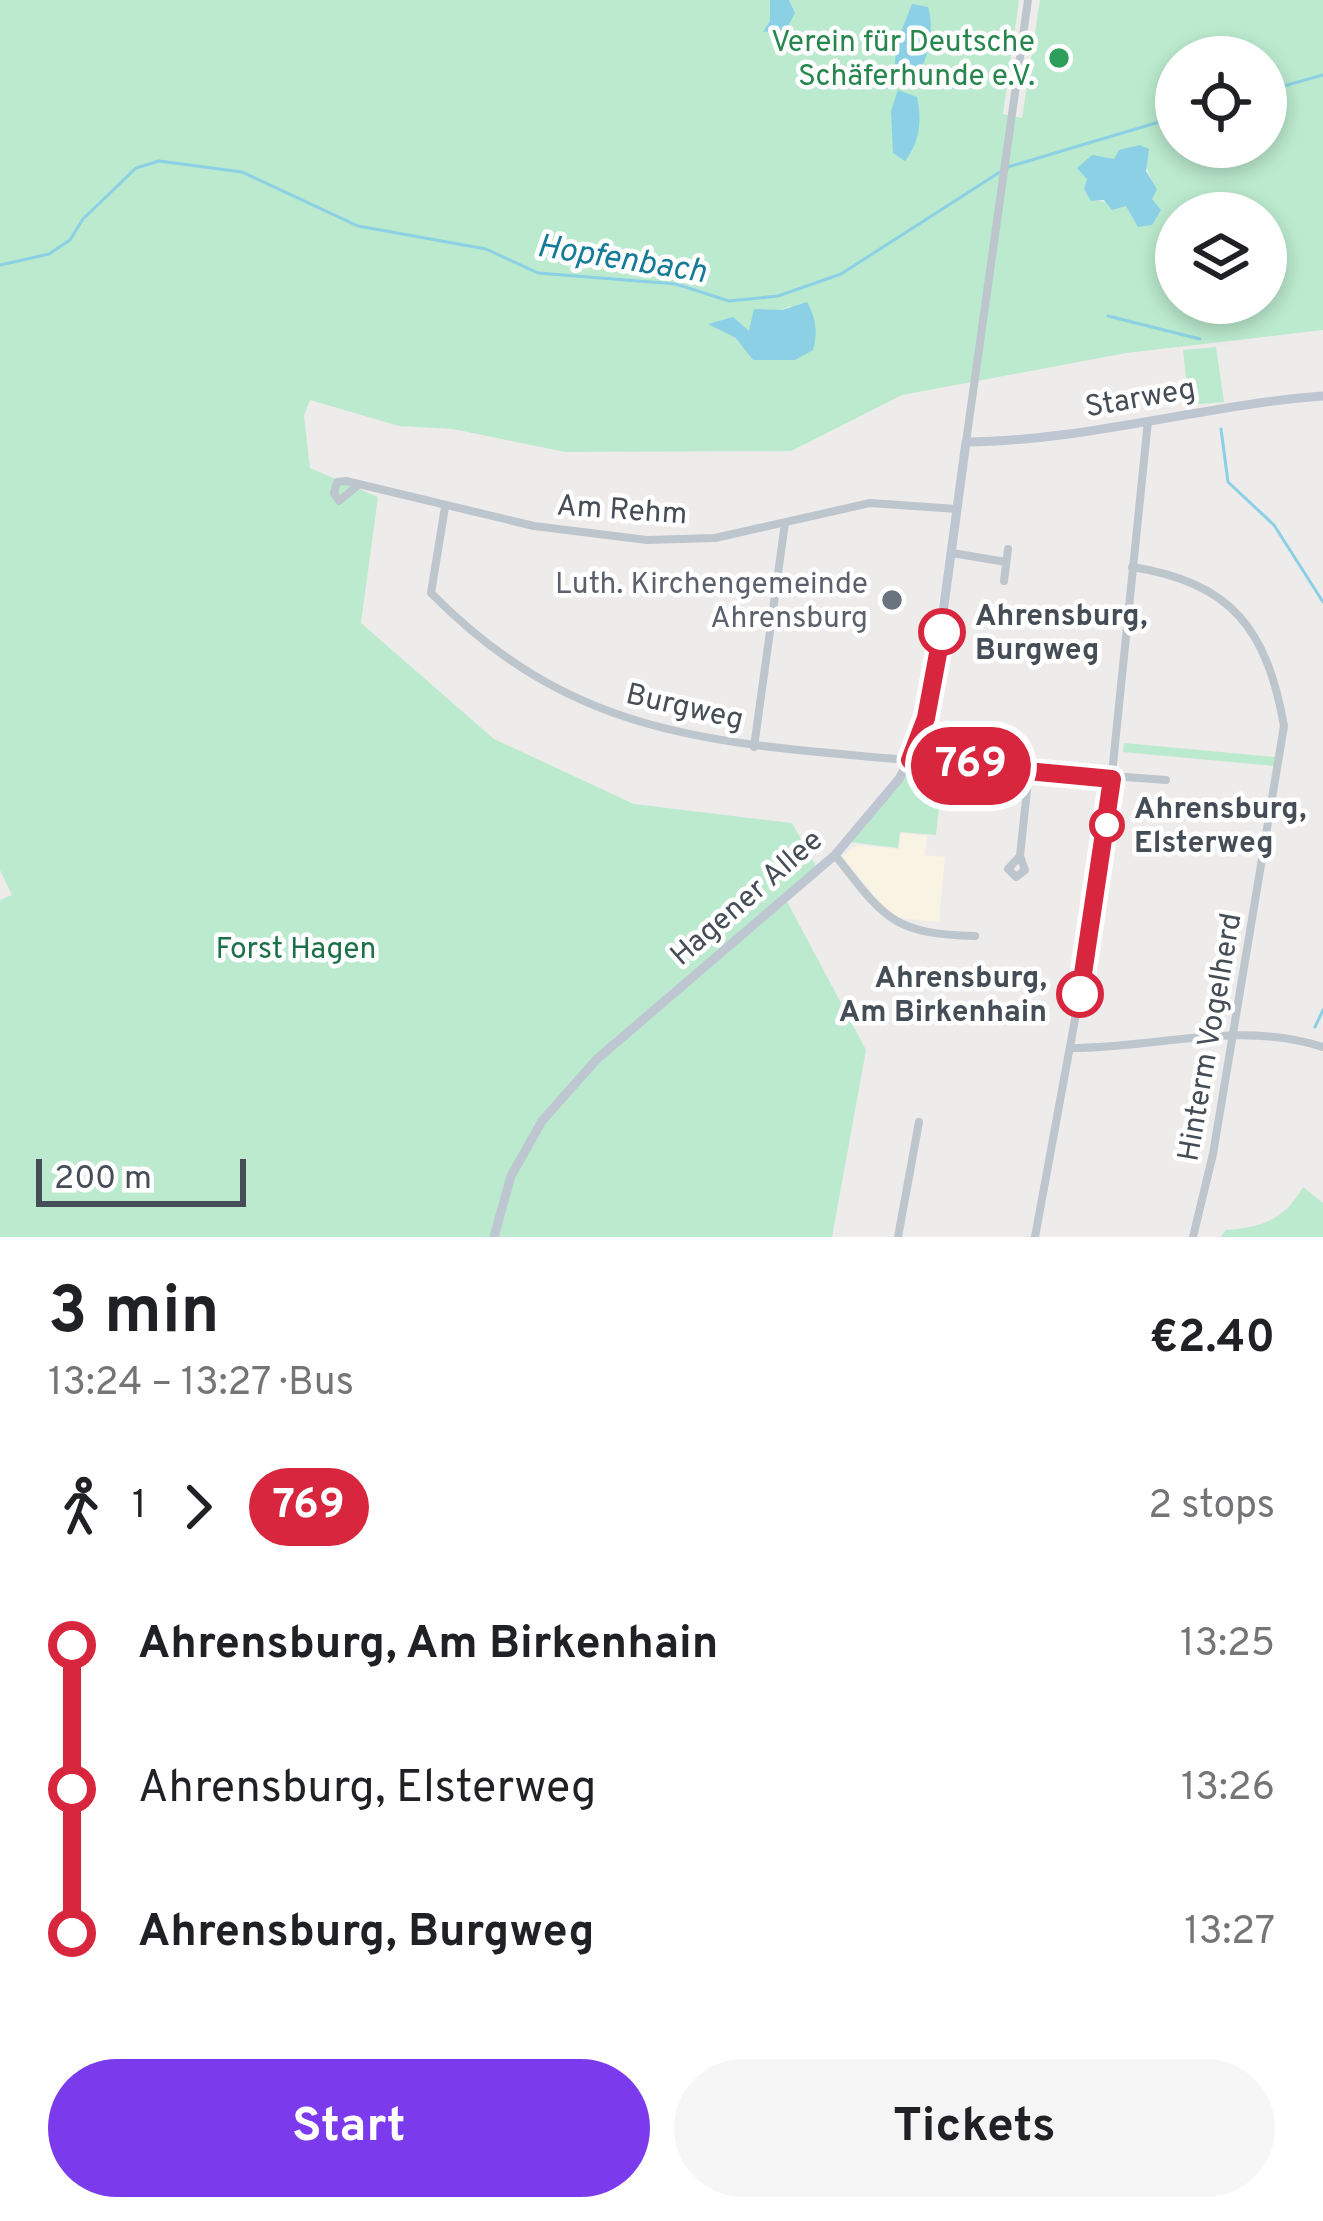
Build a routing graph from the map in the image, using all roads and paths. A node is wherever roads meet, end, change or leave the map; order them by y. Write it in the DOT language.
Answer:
graph roads {
  1 [pos="1028,0"];
  2 [pos="1323,396"];
  3 [pos="1148,419"];
  4 [pos="966,442"];
  5 [pos="357,486"];
  6 [pos="446,507"];
  7 [pos="957,509"];
  8 [pos="785,523"];
  9 [pos="1008,549"];
  10 [pos="952,554"];
  11 [pos="1006,562"];
  12 [pos="1132,567"];
  13 [pos="1004,581"];
  14 [pos="754,747"];
  15 [pos="910,760"];
  16 [pos="1029,771"];
  17 [pos="1112,778"];
  18 [pos="1166,780"];
  19 [pos="835,855"];
  20 [pos="1020,856"];
  21 [pos="975,936"];
  22 [pos="1234,1034"];
  23 [pos="1323,1047"];
  24 [pos="1069,1048"];
  25 [pos="919,1122"];
  26 [pos="494,1237"];
  27 [pos="898,1237"];
  28 [pos="1035,1237"];
  29 [pos="1193,1237"];
  1 -- 4 [label="street, Hagener Allee"];
  2 -- 3 [label="street, Starweg"];
  3 -- 4 [label="street, Starweg"];
  3 -- 12 [label="street"];
  4 -- 7 [label="street, Hagener Allee"];
  5 -- 6 [label="street, Am Rehm"];
  6 -- 8 [label="street, Am Rehm"];
  6 -- 14 [label="street, Burgweg"];
  7 -- 8 [label="street, Am Rehm"];
  7 -- 10 [label="street, Hagener Allee"];
  8 -- 14 [label="street"];
  9 -- 11 [label="street"];
  10 -- 11 [label="street"];
  10 -- 15 [label="street, Hagener Allee"];
  11 -- 13 [label="street"];
  12 -- 17 [label="street"];
  12 -- 22 [label="street, Hinterm Vogelherd"];
  14 -- 15 [label="street, Burgweg"];
  15 -- 16 [label="street, Burgweg"];
  15 -- 19 [label="street, Hagener Allee"];
  16 -- 17 [label="street, Burgweg"];
  16 -- 20 [label="street"];
  17 -- 18 [label="street, Burgweg"];
  17 -- 24 [label="street"];
  19 -- 21 [label="street"];
  19 -- 26 [label="street, Hagener Allee"];
  22 -- 23 [label="street"];
  22 -- 24 [label="street"];
  22 -- 29 [label="street, Hinterm Vogelherd"];
  24 -- 28 [label="street"];
  25 -- 27 [label="street"];
}
